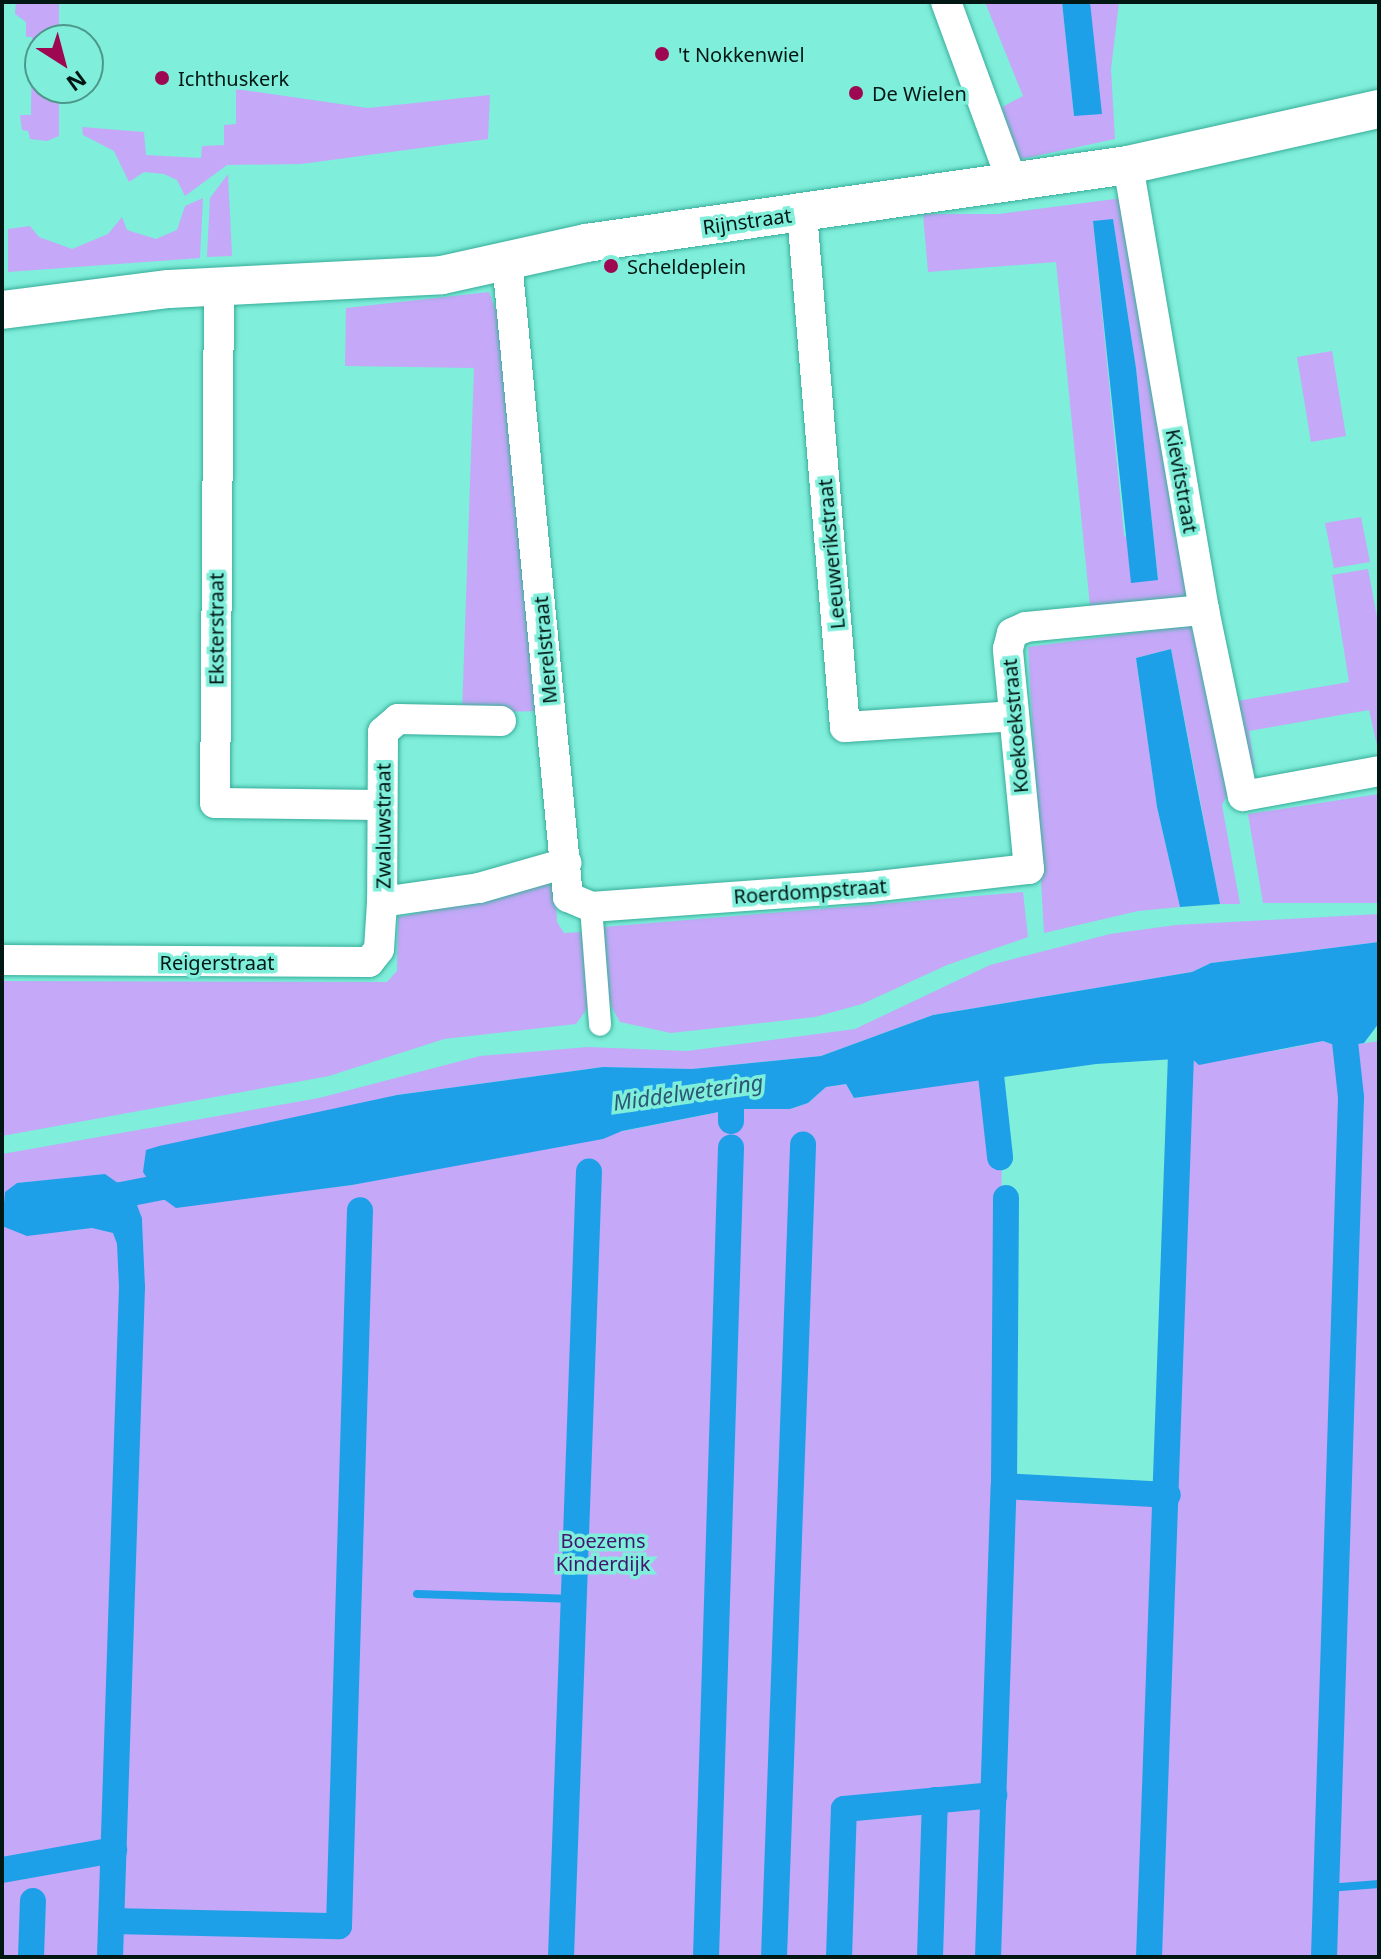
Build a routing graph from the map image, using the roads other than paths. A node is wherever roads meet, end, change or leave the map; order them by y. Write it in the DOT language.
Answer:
graph roads {
  1 [pos="946,2"];
  2 [pos="1379,109"];
  3 [pos="1128,165"];
  4 [pos="1012,181"];
  5 [pos="802,213"];
  6 [pos="507,261"];
  7 [pos="219,287"];
  8 [pos="2,310"];
  9 [pos="1204,610"];
  10 [pos="1013,716"];
  11 [pos="501,721"];
  12 [pos="1379,771"];
  13 [pos="382,805"];
  14 [pos="566,863"];
  15 [pos="1029,869"];
  16 [pos="382,902"];
  17 [pos="591,907"];
  18 [pos="2,960"];
  19 [pos="600,1025"];
  1 -- 4 [label="street"];
  2 -- 3 [label="street, Rijnstraat"];
  3 -- 4 [label="street, Rijnstraat"];
  3 -- 9 [label="street, Kievitstraat"];
  4 -- 5 [label="street, Rijnstraat"];
  5 -- 6 [label="street, Rijnstraat"];
  5 -- 10 [label="street, Leeuwerikstraat"];
  6 -- 7 [label="street, Rijnstraat"];
  6 -- 14 [label="street, Merelstraat"];
  7 -- 8 [label="street, Rijnstraat"];
  7 -- 13 [label="street, Eksterstraat"];
  9 -- 10 [label="street, Koekoekstraat"];
  9 -- 12 [label="street, Kievitstraat"];
  10 -- 15 [label="street, Koekoekstraat"];
  11 -- 13 [label="street, Zwaluwstraat"];
  13 -- 16 [label="street, Zwaluwstraat"];
  14 -- 16 [label="street, Zwaluwstraat"];
  14 -- 17 [label="street, Merelstraat"];
  15 -- 17 [label="street, Roerdompstraat"];
  16 -- 18 [label="street, Reigerstraat"];
  17 -- 19 [label="street"];
}
